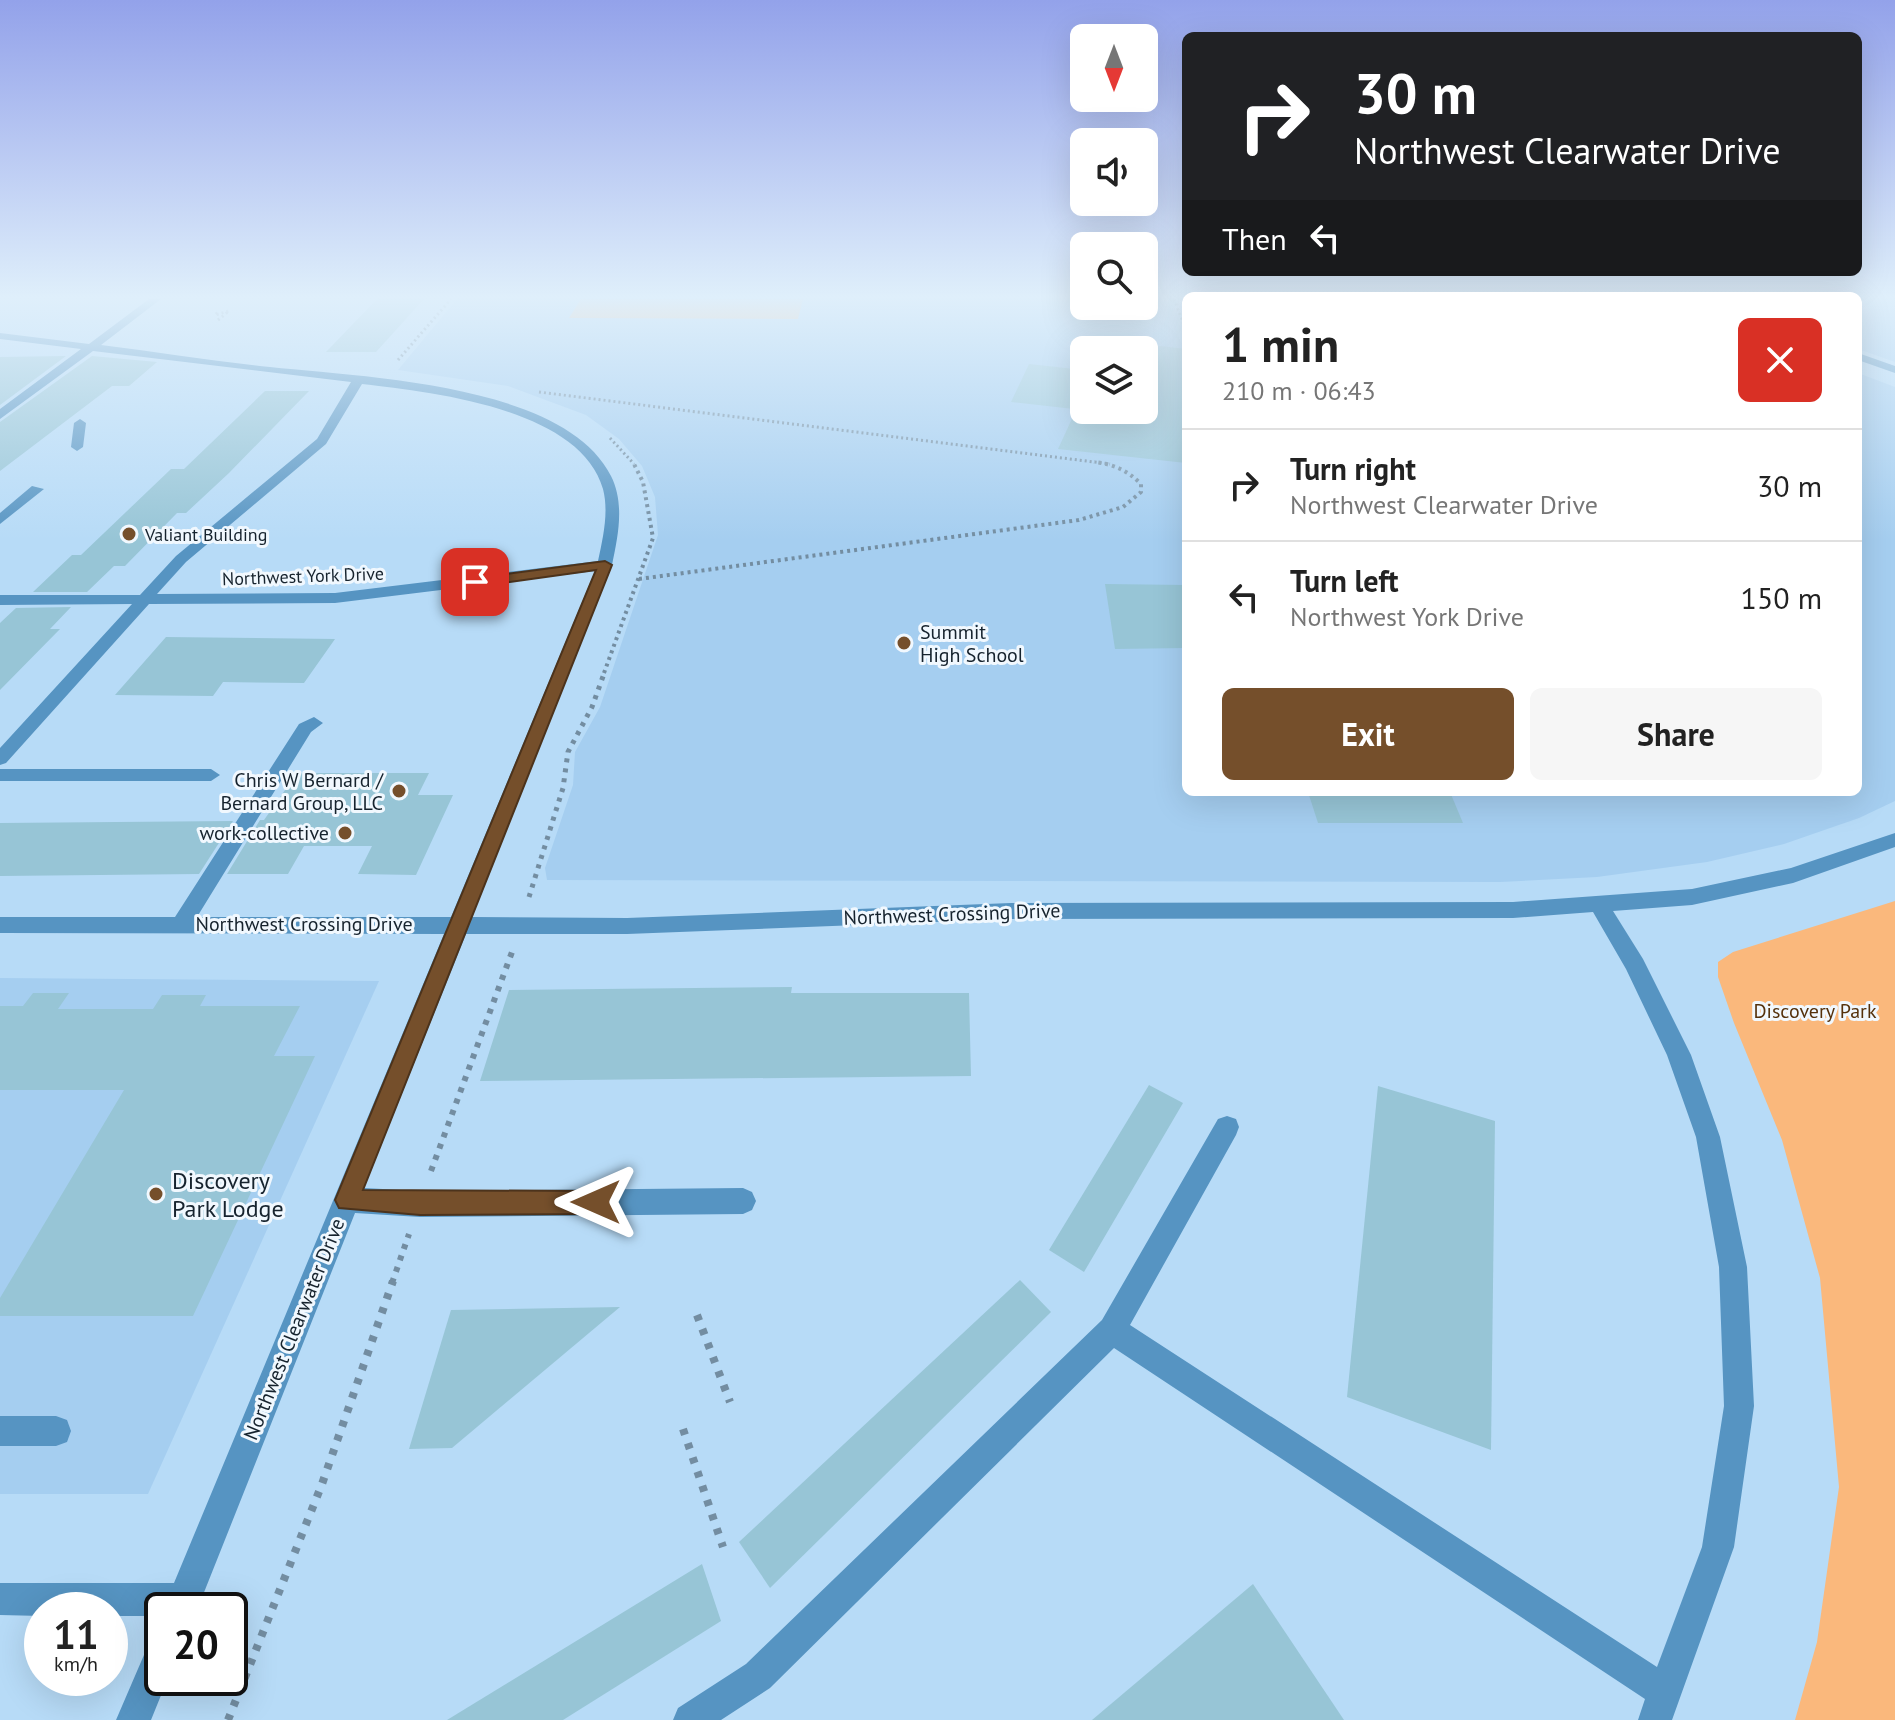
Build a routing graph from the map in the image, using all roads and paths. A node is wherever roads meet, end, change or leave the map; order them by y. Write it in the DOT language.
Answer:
graph roads {
  1 [pos="48,379"];
  2 [pos="344,379"];
  3 [pos="358,381"];
  4 [pos="528,396"];
  5 [pos="0,415"];
  6 [pos="80,423"];
  7 [pos="77,447"];
  8 [pos="37,489"];
  9 [pos="0,520"];
  10 [pos="605,565"];
  11 [pos="638,580"];
  12 [pos="143,599"];
  13 [pos="0,600"];
  14 [pos="314,723"];
  15 [pos="0,759"];
  16 [pos="0,775"];
  17 [pos="211,775"];
  18 [pos="1895,840"];
  19 [pos="1599,905"];
  20 [pos="459,924"];
  21 [pos="0,925"];
  22 [pos="181,925"];
  23 [pos="1227,1127"];
  24 [pos="347,1200"];
  25 [pos="743,1201"];
  26 [pos="697,1315"];
  27 [pos="1112,1330"];
  28 [pos="730,1402"];
  29 [pos="683,1429"];
  30 [pos="0,1431"];
  31 [pos="56,1431"];
  32 [pos="723,1547"];
  33 [pos="188,1592"];
  34 [pos="0,1599"];
  35 [pos="144,1604"];
  36 [pos="144,1695"];
  37 [pos="1660,1707"];
  38 [pos="133,1720"];
  39 [pos="690,1720"];
  1 -- 5 [label="street"];
  2 -- 3 [label="street, Northwest Clearwater Drive"];
  3 -- 10 [label="street, Northwest Clearwater Drive"];
  3 -- 12 [label="street"];
  4 -- 11 [label="path"];
  6 -- 7 [label="street"];
  8 -- 9 [label="street"];
  10 -- 12 [label="street, Northwest York Drive"];
  10 -- 20 [label="street, Northwest Clearwater Drive"];
  12 -- 13 [label="street, Northwest York Drive"];
  12 -- 15 [label="street"];
  14 -- 22 [label="street"];
  16 -- 17 [label="street"];
  18 -- 19 [label="street, Northwest Crossing Drive"];
  19 -- 20 [label="street, Northwest Crossing Drive"];
  19 -- 37 [label="street"];
  20 -- 22 [label="street, Northwest Crossing Drive"];
  20 -- 24 [label="street, Northwest Clearwater Drive"];
  21 -- 22 [label="street, Northwest Crossing Drive"];
  23 -- 27 [label="street"];
  24 -- 25 [label="street"];
  24 -- 33 [label="street, Northwest Clearwater Drive"];
  26 -- 28 [label="path"];
  27 -- 37 [label="street"];
  27 -- 39 [label="street"];
  29 -- 32 [label="path"];
  30 -- 31 [label="street"];
  34 -- 35 [label="street"];
  36 -- 38 [label="street"];
}
